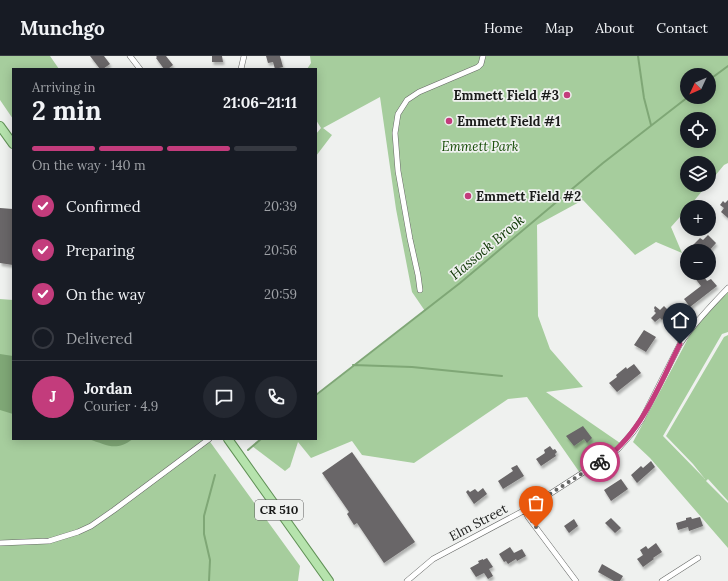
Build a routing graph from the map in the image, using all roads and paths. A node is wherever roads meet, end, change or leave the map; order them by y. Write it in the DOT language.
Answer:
graph roads {
  1 [pos="130,56"];
  2 [pos="244,56"];
  3 [pos="483,56"];
  4 [pos="139,68"];
  5 [pos="241,68"];
  6 [pos="0,126"];
  7 [pos="12,143"];
  8 [pos="728,288"];
  9 [pos="420,290"];
  10 [pos="208,440"];
  11 [pos="229,440"];
  12 [pos="525,510"];
  13 [pos="0,543"];
  14 [pos="698,558"];
  15 [pos="329,581"];
  16 [pos="407,581"];
  17 [pos="576,581"];
  18 [pos="662,581"];
  1 -- 4 [label="street"];
  2 -- 5 [label="street"];
  3 -- 9 [label="street"];
  6 -- 7 [label="main road"];
  8 -- 12 [label="street, Elm Street"];
  10 -- 13 [label="street"];
  11 -- 15 [label="main road, CR 510"];
  12 -- 16 [label="street, Elm Street"];
  12 -- 17 [label="street"];
  14 -- 18 [label="street"];
}
